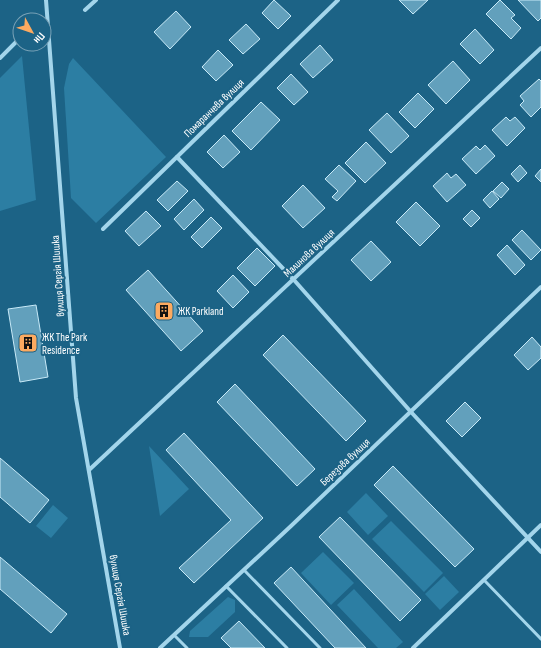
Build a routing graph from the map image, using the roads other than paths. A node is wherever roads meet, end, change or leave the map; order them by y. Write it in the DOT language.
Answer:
graph roads {
  1 [pos="46,0"];
  2 [pos="96,0"];
  3 [pos="338,0"];
  4 [pos="85,10"];
  5 [pos="46,12"];
  6 [pos="12,46"];
  7 [pos="541,48"];
  8 [pos="48,52"];
  9 [pos="0,58"];
  10 [pos="177,157"];
  11 [pos="103,229"];
  12 [pos="294,280"];
  13 [pos="541,287"];
  14 [pos="411,412"];
  15 [pos="89,470"];
  16 [pos="541,525"];
  17 [pos="528,537"];
  18 [pos="541,552"];
  19 [pos="244,570"];
  20 [pos="484,580"];
  21 [pos="226,586"];
  22 [pos="174,635"];
  23 [pos="541,639"];
  24 [pos="415,647"];
  25 [pos="120,648"];
  26 [pos="160,648"];
  27 [pos="187,648"];
  28 [pos="287,648"];
  29 [pos="320,648"];
  1 -- 5 [label="street, вулиця Сергія Шишка"];
  2 -- 4 [label="street"];
  3 -- 10 [label="street, Помаранчева вулиця"];
  6 -- 9 [label="street"];
  7 -- 12 [label="street, Малинова вулиця"];
  8 -- 15 [label="street, вулиця Сергія Шишка"];
  10 -- 11 [label="street, Помаранчева вулиця"];
  10 -- 12 [label="street"];
  12 -- 14 [label="street"];
  12 -- 15 [label="street, Малинова вулиця"];
  13 -- 14 [label="street, Березова вулиця"];
  14 -- 17 [label="street"];
  14 -- 19 [label="street, Березова вулиця"];
  15 -- 25 [label="street, вулиця Сергія Шишка"];
  16 -- 17 [label="street"];
  17 -- 18 [label="street"];
  17 -- 20 [label="street"];
  19 -- 21 [label="street, Березова вулиця"];
  19 -- 29 [label="lane"];
  20 -- 23 [label="lane"];
  20 -- 24 [label="street"];
  21 -- 22 [label="street, Березова вулиця"];
  21 -- 28 [label="lane"];
  22 -- 26 [label="street, Березова вулиця"];
  22 -- 27 [label="lane"];
}
